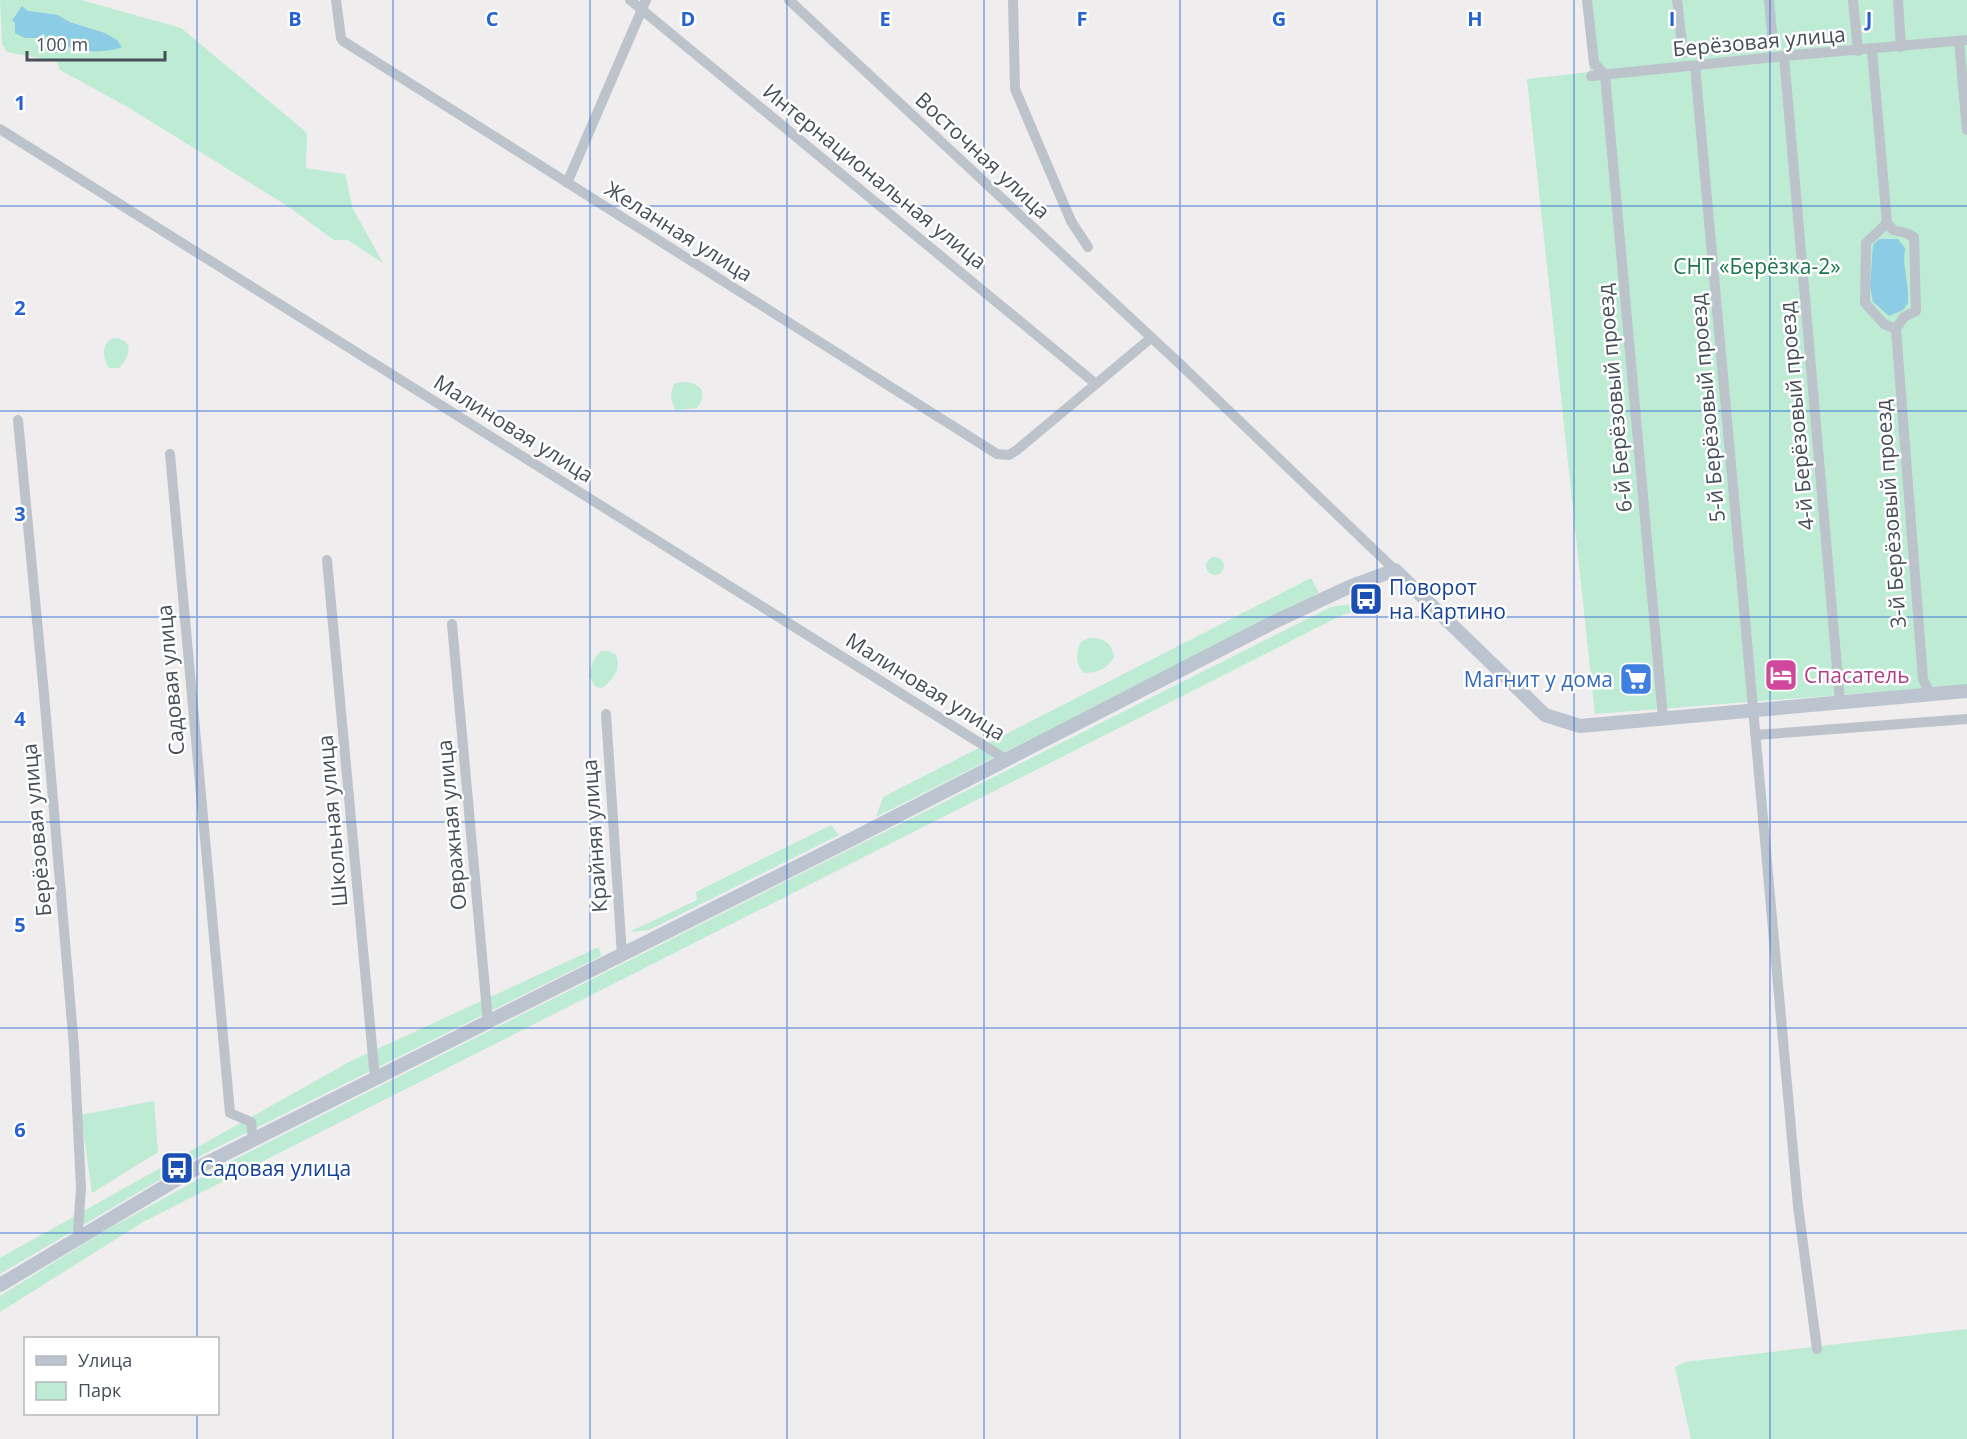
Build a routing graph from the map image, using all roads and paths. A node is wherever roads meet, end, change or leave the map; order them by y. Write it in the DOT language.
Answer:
graph roads {
  1 [pos="336,0"];
  2 [pos="630,0"];
  3 [pos="789,0"];
  4 [pos="1013,0"];
  5 [pos="1587,0"];
  6 [pos="1677,0"];
  7 [pos="1769,0"];
  8 [pos="1853,0"];
  9 [pos="1898,0"];
  10 [pos="644,4"];
  11 [pos="1963,41"];
  12 [pos="1773,43"];
  13 [pos="1901,47"];
  14 [pos="1872,50"];
  15 [pos="1858,51"];
  16 [pos="1683,53"];
  17 [pos="1784,56"];
  18 [pos="1695,66"];
  19 [pos="1605,75"];
  20 [pos="1592,76"];
  21 [pos="0,129"];
  22 [pos="1967,130"];
  23 [pos="567,183"];
  24 [pos="1887,223"];
  25 [pos="1088,247"];
  26 [pos="1896,328"];
  27 [pos="1151,338"];
  28 [pos="1096,384"];
  29 [pos="18,420"];
  30 [pos="170,454"];
  31 [pos="327,560"];
  32 [pos="1395,570"];
  33 [pos="452,624"];
  34 [pos="1967,691"];
  35 [pos="1930,694"];
  36 [pos="1840,702"];
  37 [pos="1754,710"];
  38 [pos="606,714"];
  39 [pos="1663,718"];
  40 [pos="1967,719"];
  41 [pos="1756,735"];
  42 [pos="1007,760"];
  43 [pos="622,955"];
  44 [pos="488,1022"];
  45 [pos="375,1079"];
  46 [pos="253,1140"];
  47 [pos="80,1238"];
  48 [pos="0,1285"];
  49 [pos="1817,1349"];
  1 -- 23 [label="street, Желанная улица"];
  2 -- 10 [label="street, Интернациональная улица"];
  3 -- 27 [label="street, Восточная улица"];
  4 -- 25 [label="street"];
  5 -- 19 [label="street"];
  6 -- 16 [label="street"];
  7 -- 12 [label="street"];
  8 -- 15 [label="street"];
  9 -- 13 [label="street"];
  10 -- 23 [label="street"];
  10 -- 28 [label="street, Интернациональная улица"];
  11 -- 13 [label="street, Берёзовая улица"];
  11 -- 22 [label="street"];
  13 -- 14 [label="street, Берёзовая улица"];
  14 -- 15 [label="street, Берёзовая улица"];
  14 -- 24 [label="street"];
  15 -- 17 [label="street, Берёзовая улица"];
  17 -- 18 [label="street, Берёзовая улица"];
  17 -- 36 [label="street, 4-й Берёзовый проезд"];
  18 -- 19 [label="street, Берёзовая улица"];
  18 -- 37 [label="street, 5-й Берёзовый проезд"];
  19 -- 20 [label="street, Берёзовая улица"];
  19 -- 39 [label="street, 6-й Берёзовый проезд"];
  21 -- 42 [label="street, Малиновая улица"];
  23 -- 28 [label="street, Желанная улица"];
  24 -- 26 [label="street"];
  24 -- 26 [label="street"];
  26 -- 35 [label="street, 3-й Берёзовый проезд"];
  27 -- 28 [label="street"];
  27 -- 32 [label="street, Восточная улица"];
  29 -- 47 [label="street, Берёзовая улица"];
  30 -- 46 [label="street, Садовая улица"];
  31 -- 45 [label="street, Школьная улица"];
  32 -- 39 [label="street"];
  32 -- 42 [label="street"];
  33 -- 44 [label="street, Овражная улица"];
  34 -- 35 [label="street"];
  35 -- 36 [label="street"];
  36 -- 37 [label="street"];
  37 -- 39 [label="street"];
  37 -- 41 [label="street, 5-й Берёзовый проезд"];
  38 -- 43 [label="street, Крайняя улица"];
  40 -- 41 [label="street"];
  41 -- 49 [label="street, 5-й Берёзовый проезд"];
  42 -- 43 [label="street"];
  43 -- 44 [label="street"];
  44 -- 45 [label="street"];
  45 -- 46 [label="street"];
  46 -- 47 [label="street"];
  47 -- 48 [label="street"];
}
